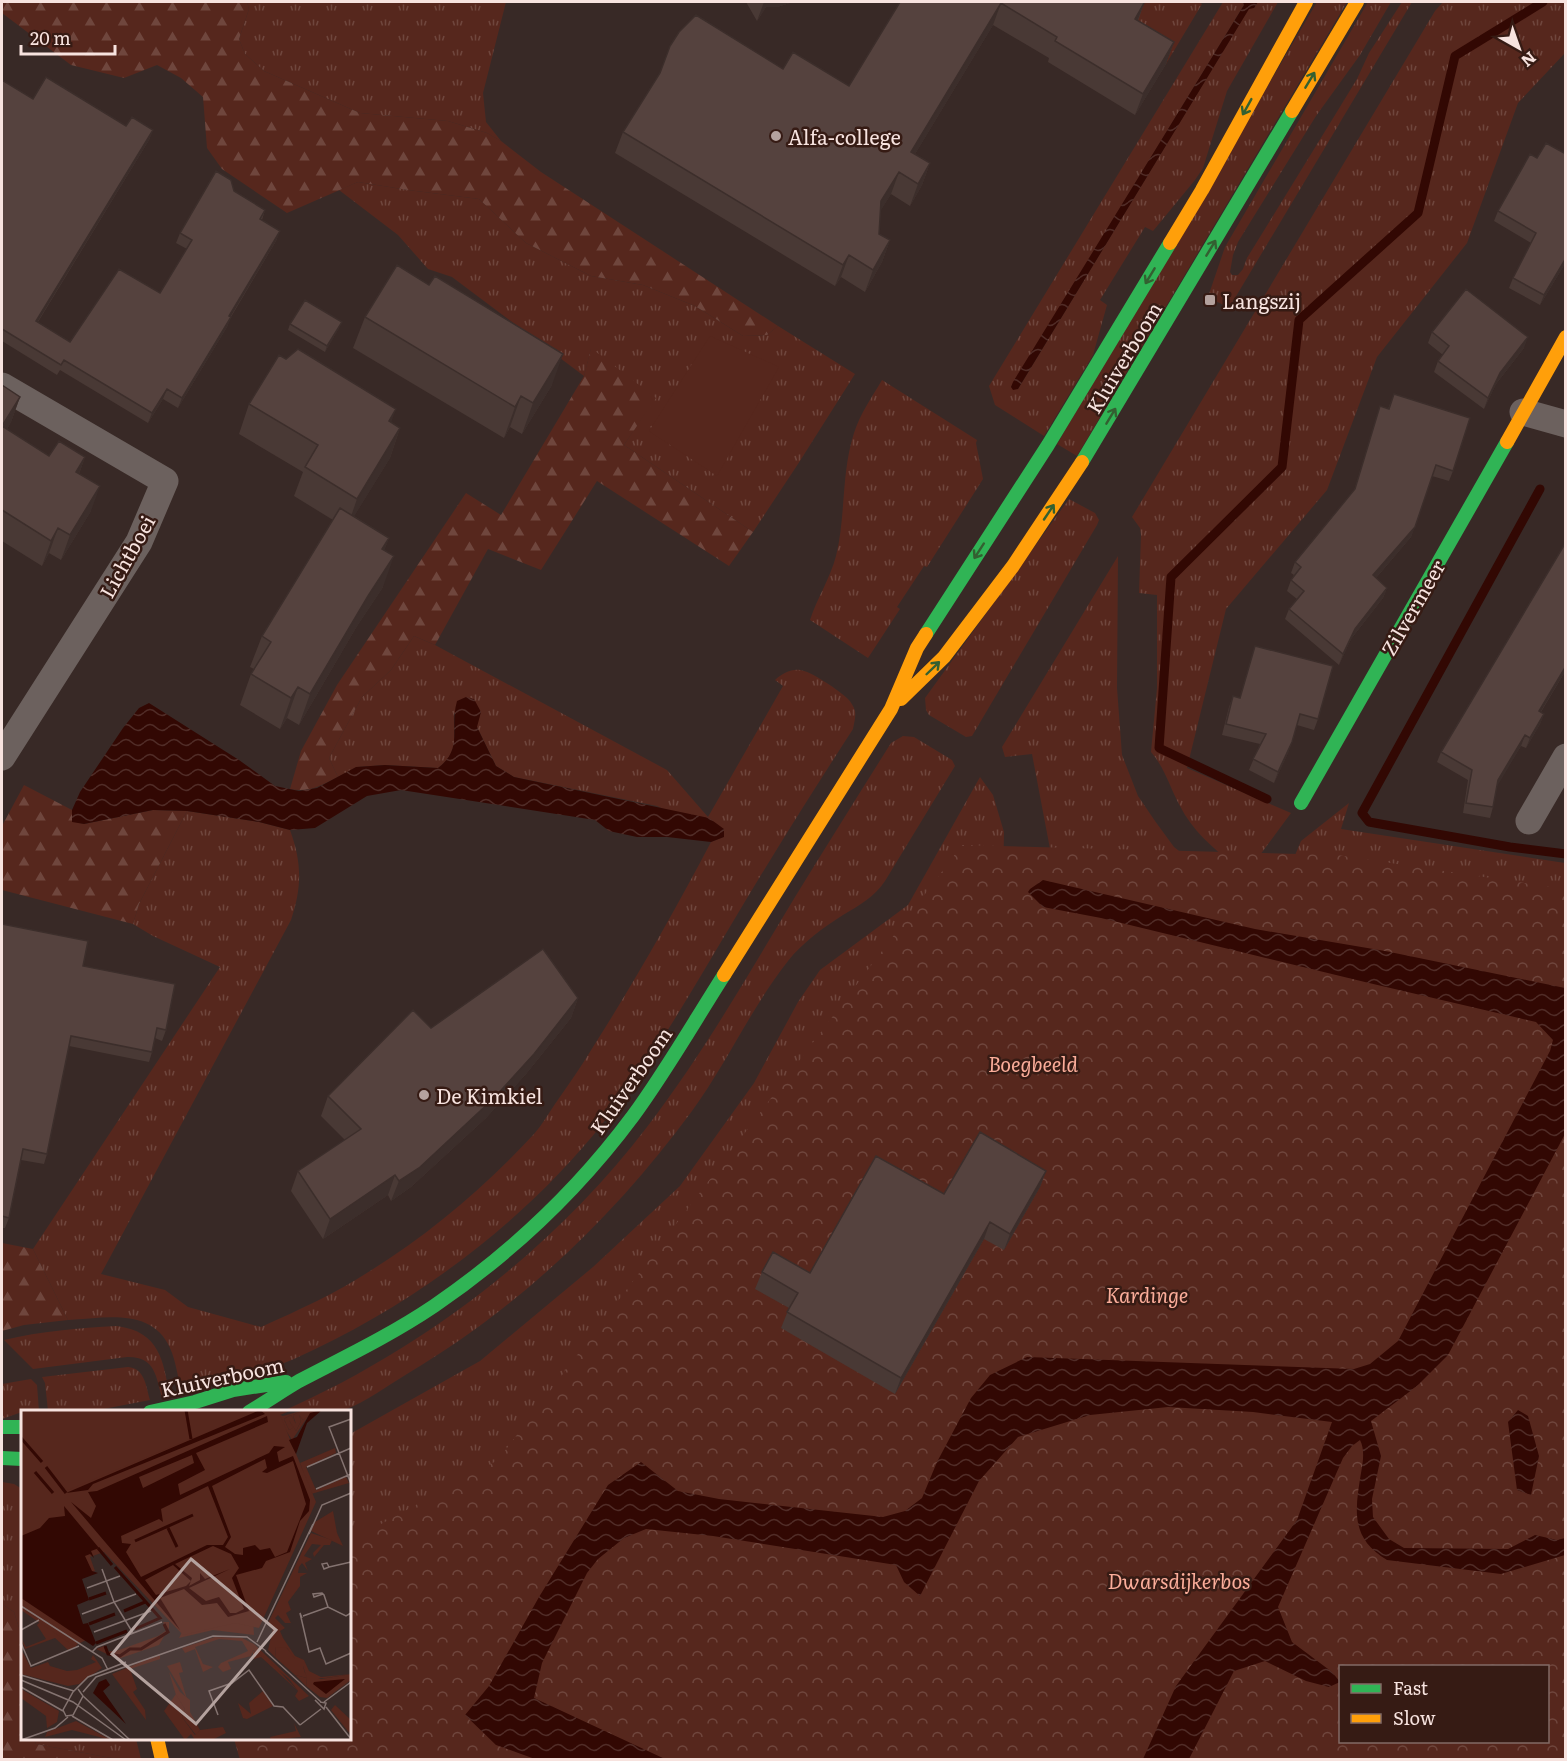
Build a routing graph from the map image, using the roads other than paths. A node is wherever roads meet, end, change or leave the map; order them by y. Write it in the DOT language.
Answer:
graph roads {
  1 [pos="1306,2"];
  2 [pos="1357,2"];
  3 [pos="1566,337"];
  4 [pos="2,386"];
  5 [pos="1523,412"];
  6 [pos="1566,424"];
  7 [pos="891,709"];
  8 [pos="2,757"];
  9 [pos="1566,757"];
  10 [pos="1301,803"];
  11 [pos="1529,821"];
  12 [pos="303,1379"];
  13 [pos="159,1410"];
  14 [pos="252,1410"];
  15 [pos="2,1427"];
  16 [pos="21,1427"];
  17 [pos="2,1458"];
  18 [pos="21,1459"];
  19 [pos="157,1740"];
  20 [pos="162,1760"];
  1 -- 7 [label="main road, Kluiverboom, one-way"];
  7 -- 2 [label="main road, Kluiverboom, one-way"];
  3 -- 5 [label="main road, Zilvermeer"];
  4 -- 8 [label="street, Lichtboei"];
  5 -- 6 [label="street"];
  5 -- 10 [label="main road, Zilvermeer"];
  7 -- 12 [label="main road, Kluiverboom"];
  9 -- 11 [label="street"];
  12 -- 13 [label="main road, Kluiverboom"];
  12 -- 14 [label="main road, Kluiverboom"];
  15 -- 16 [label="main road"];
  17 -- 18 [label="main road"];
  19 -- 20 [label="main road"];
}
